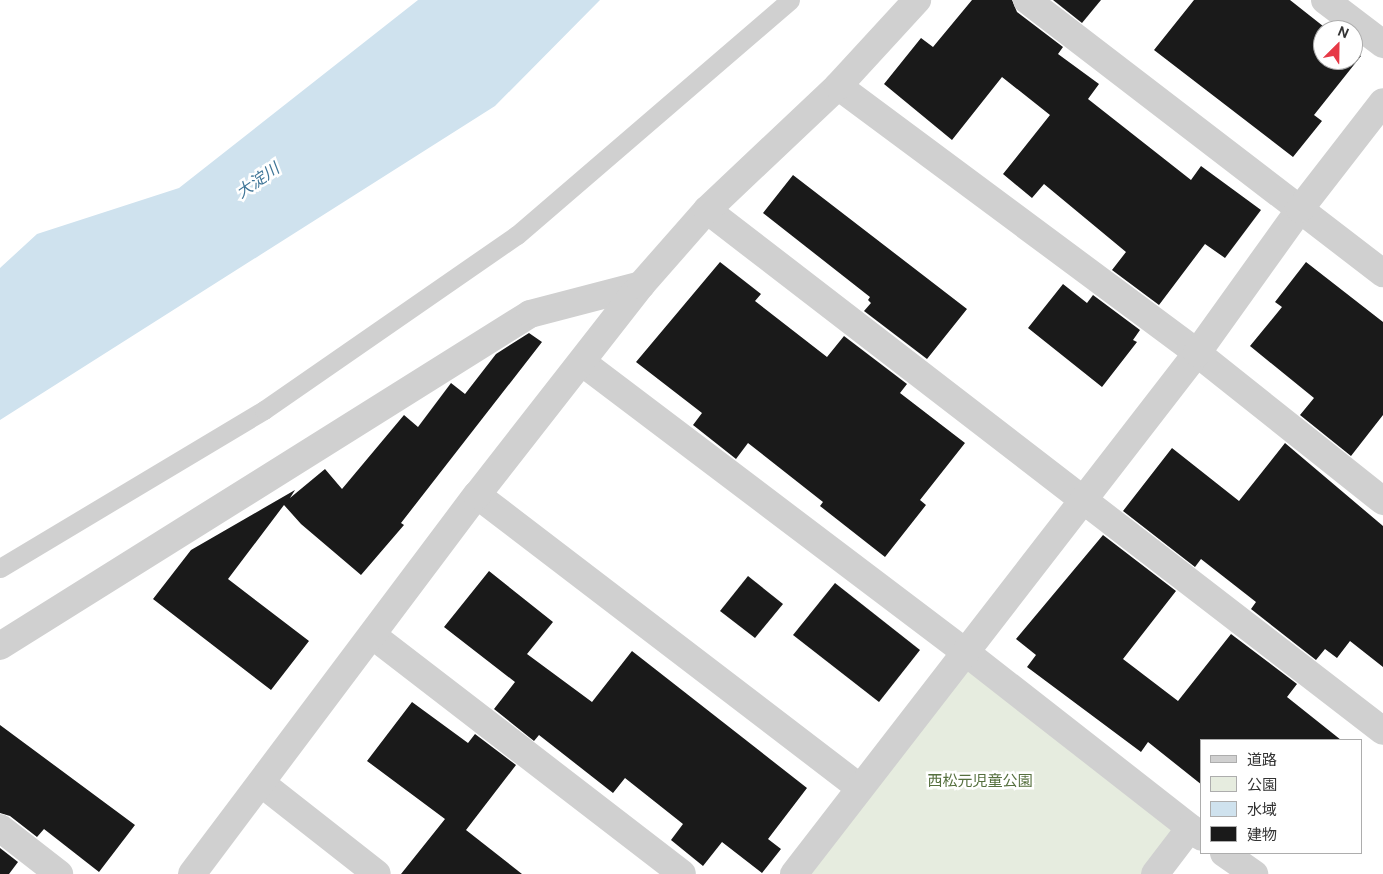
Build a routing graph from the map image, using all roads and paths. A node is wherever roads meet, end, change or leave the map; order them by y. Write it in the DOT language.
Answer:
graph roads {
  1 [pos="790,0"];
  2 [pos="917,0"];
  3 [pos="1027,0"];
  4 [pos="1326,0"];
  5 [pos="1383,44"];
  6 [pos="838,86"];
  7 [pos="1383,102"];
  8 [pos="1300,209"];
  9 [pos="707,210"];
  10 [pos="1383,274"];
  11 [pos="641,285"];
  12 [pos="1197,353"];
  13 [pos="583,363"];
  14 [pos="477,495"];
  15 [pos="1083,497"];
  16 [pos="1383,501"];
  17 [pos="0,568"];
  18 [pos="372,635"];
  19 [pos="0,646"];
  20 [pos="964,651"];
  21 [pos="1383,731"];
  22 [pos="261,784"];
  23 [pos="860,788"];
  24 [pos="0,828"];
  25 [pos="1196,833"];
  26 [pos="1225,854"];
  27 [pos="59,874"];
  28 [pos="192,874"];
  29 [pos="377,874"];
  30 [pos="682,874"];
  31 [pos="794,874"];
  32 [pos="1155,874"];
  33 [pos="1254,874"];
  1 -- 17 [label="lane"];
  2 -- 6 [label="street"];
  3 -- 8 [label="street"];
  4 -- 5 [label="street"];
  6 -- 9 [label="street"];
  6 -- 12 [label="street"];
  7 -- 8 [label="street"];
  8 -- 10 [label="street"];
  8 -- 12 [label="street"];
  9 -- 11 [label="street"];
  9 -- 15 [label="street"];
  11 -- 13 [label="street"];
  11 -- 19 [label="street"];
  12 -- 15 [label="street"];
  12 -- 16 [label="street"];
  13 -- 14 [label="street"];
  13 -- 20 [label="street"];
  14 -- 18 [label="street"];
  14 -- 23 [label="street"];
  15 -- 20 [label="street"];
  15 -- 21 [label="street"];
  18 -- 22 [label="street"];
  18 -- 30 [label="street"];
  20 -- 23 [label="street"];
  20 -- 25 [label="street"];
  22 -- 28 [label="street"];
  22 -- 29 [label="street"];
  23 -- 31 [label="street"];
  24 -- 27 [label="street"];
  25 -- 32 [label="street"];
  26 -- 33 [label="street"];
}
